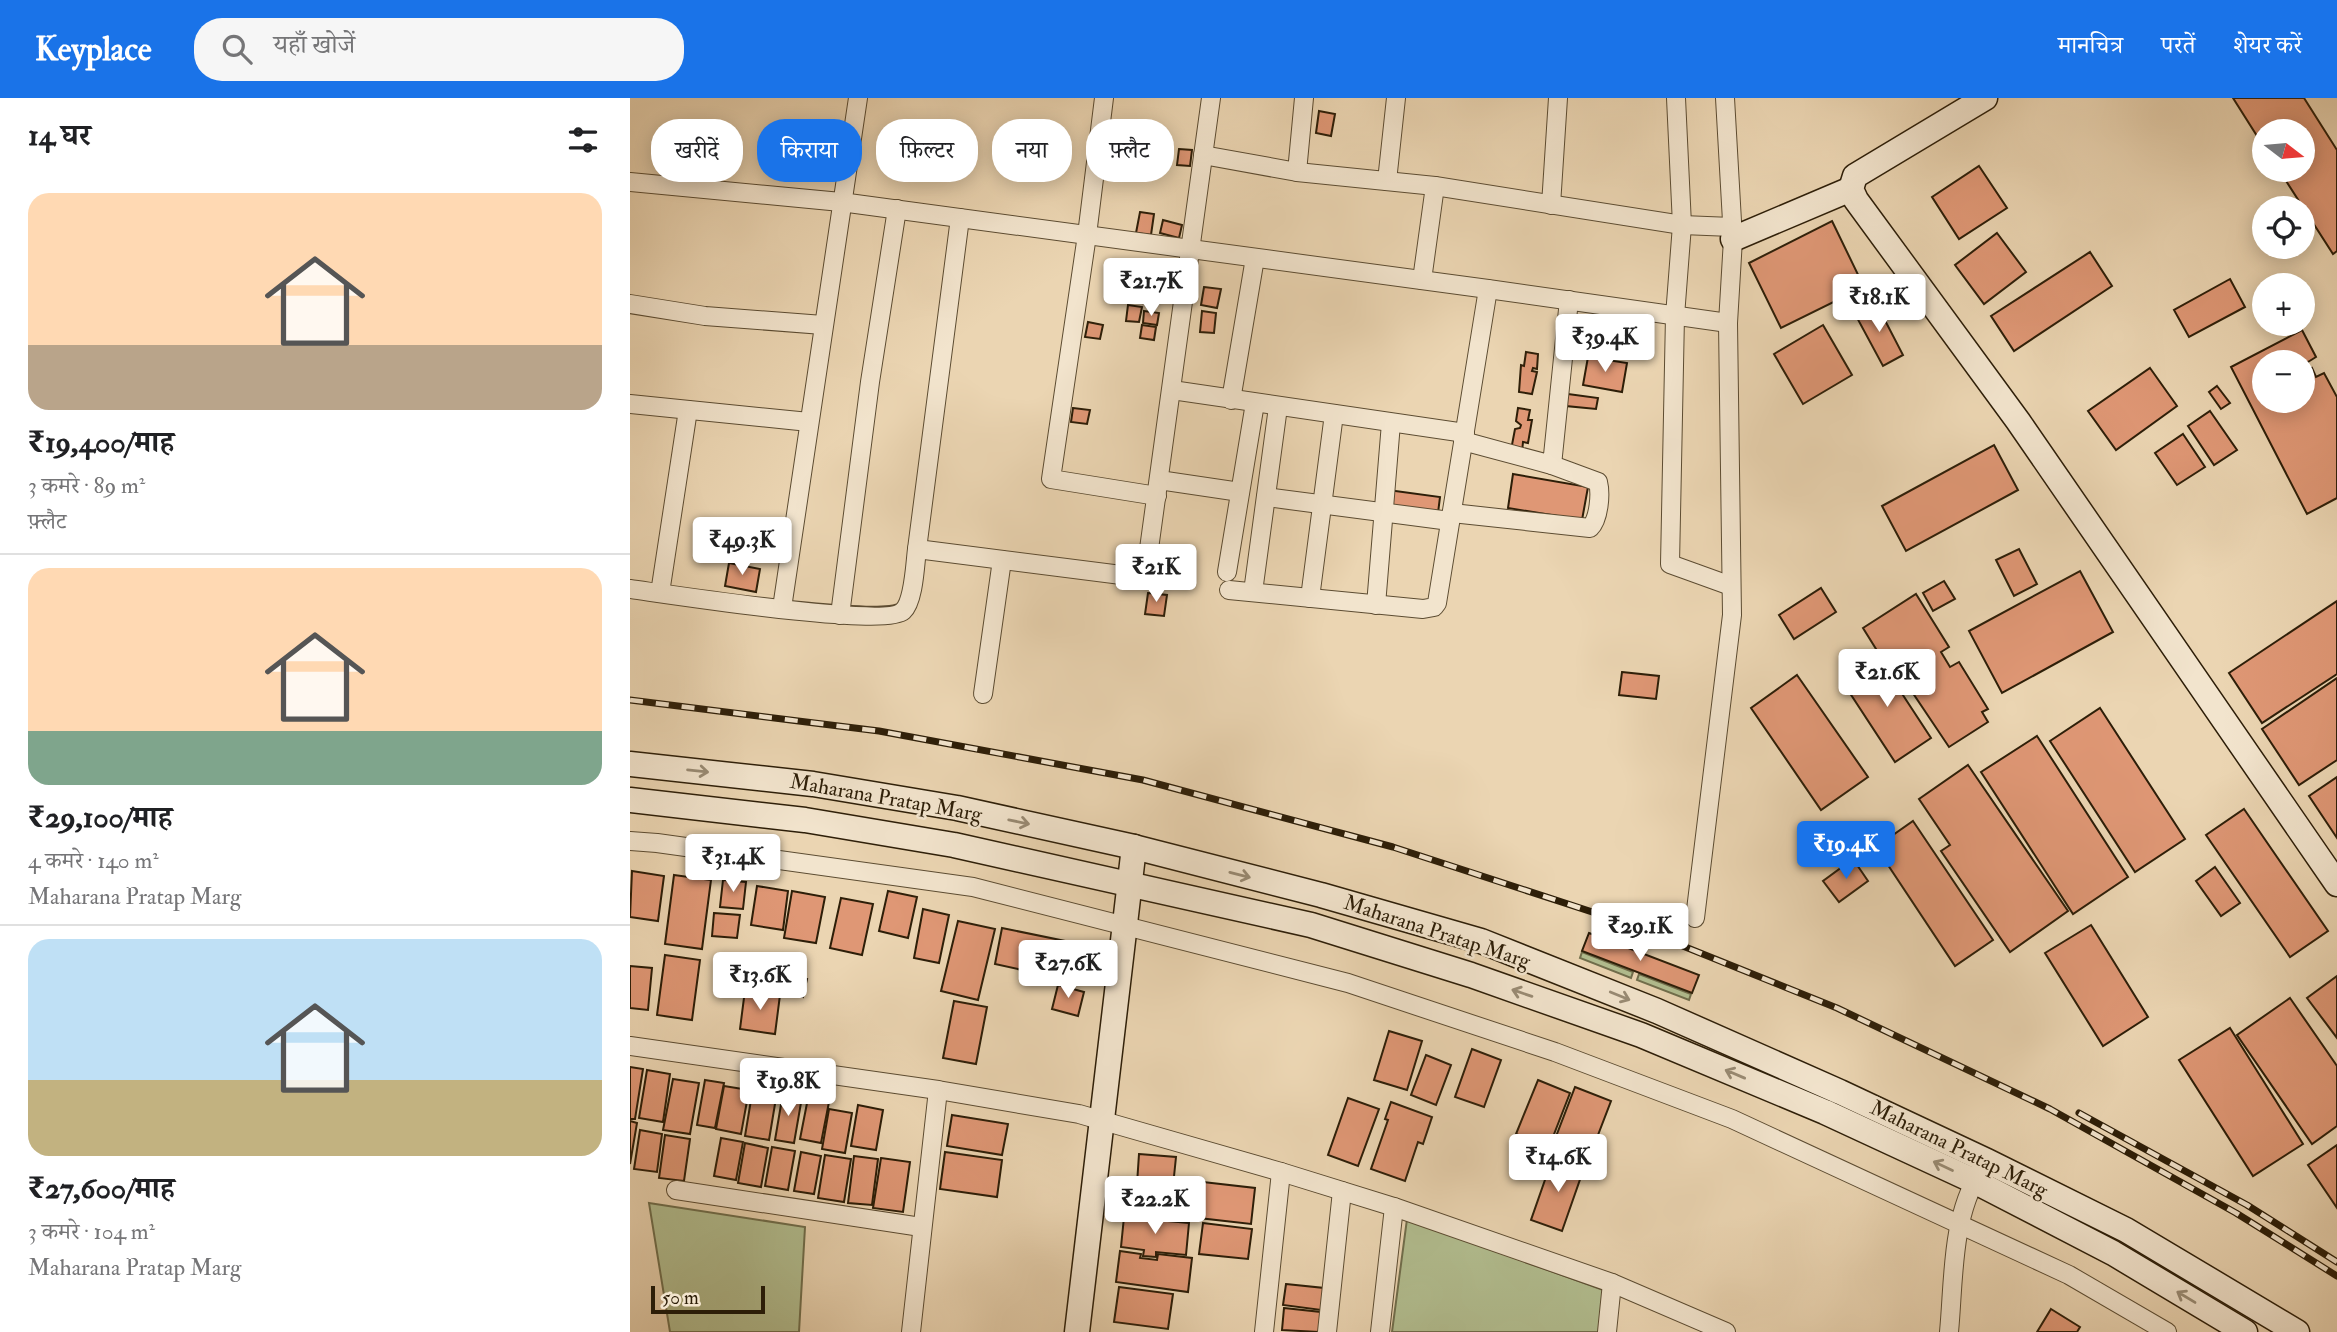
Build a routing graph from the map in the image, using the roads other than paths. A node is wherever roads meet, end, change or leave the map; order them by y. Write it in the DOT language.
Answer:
graph roads {
  1 [pos="858,98"];
  2 [pos="1104,98"];
  3 [pos="1211,98"];
  4 [pos="1304,98"];
  5 [pos="1396,98"];
  6 [pos="1558,98"];
  7 [pos="1676,98"];
  8 [pos="1725,98"];
  9 [pos="1985,98"];
  10 [pos="1203,155"];
  11 [pos="1297,172"];
  12 [pos="1387,181"];
  13 [pos="630,182"];
  14 [pos="1435,186"];
  15 [pos="1851,188"];
  16 [pos="841,202"];
  17 [pos="1551,205"];
  18 [pos="897,209"];
  19 [pos="960,218"];
  20 [pos="1682,225"];
  21 [pos="1732,233"];
  22 [pos="1087,235"];
  23 [pos="1192,249"];
  24 [pos="1255,258"];
  25 [pos="1422,280"];
  26 [pos="1488,289"];
  27 [pos="1569,300"];
  28 [pos="630,304"];
  29 [pos="1675,316"];
  30 [pos="1728,324"];
  31 [pos="823,325"];
  32 [pos="1172,390"];
  33 [pos="1231,400"];
  34 [pos="1255,403"];
  35 [pos="630,404"];
  36 [pos="1278,407"];
  37 [pos="688,410"];
  38 [pos="1334,415"];
  39 [pos="808,422"];
  40 [pos="1391,423"];
  41 [pos="1464,437"];
  42 [pos="1552,465"];
  43 [pos="1158,488"];
  44 [pos="1240,492"];
  45 [pos="1266,497"];
  46 [pos="1323,505"];
  47 [pos="1384,512"];
  48 [pos="1451,517"];
  49 [pos="917,549"];
  50 [pos="1002,560"];
  51 [pos="1731,586"];
  52 [pos="630,589"];
  53 [pos="1253,592"];
  54 [pos="660,593"];
  55 [pos="1310,598"];
  56 [pos="1376,605"];
  57 [pos="782,608"];
  58 [pos="840,615"];
  59 [pos="983,694"];
  60 [pos="630,764"];
  61 [pos="630,800"];
  62 [pos="630,841"];
  63 [pos="1134,847"];
  64 [pos="1128,882"];
  65 [pos="2337,884"];
  66 [pos="1695,918"];
  67 [pos="1123,927"];
  68 [pos="630,1046"];
  69 [pos="938,1090"];
  70 [pos="1100,1120"];
  71 [pos="1980,1171"];
  72 [pos="1281,1172"];
  73 [pos="676,1190"];
  74 [pos="1342,1191"];
  75 [pos="1394,1207"];
  76 [pos="1959,1223"];
  77 [pos="921,1227"];
  78 [pos="1612,1283"];
  79 [pos="911,1332"];
  80 [pos="1077,1332"];
  81 [pos="1264,1332"];
  82 [pos="1327,1332"];
  83 [pos="1380,1332"];
  84 [pos="1607,1332"];
  85 [pos="1726,1332"];
  86 [pos="1948,1332"];
  87 [pos="2167,1332"];
  88 [pos="2245,1332"];
  89 [pos="2297,1332"];
  1 -- 16 [label="street"];
  2 -- 22 [label="street"];
  3 -- 10 [label="street"];
  4 -- 11 [label="street"];
  5 -- 12 [label="street"];
  6 -- 17 [label="street"];
  7 -- 20 [label="street"];
  8 -- 21 [label="street"];
  9 -- 15 [label="main road"];
  10 -- 11 [label="street"];
  10 -- 23 [label="street"];
  11 -- 12 [label="street"];
  12 -- 14 [label="street"];
  13 -- 16 [label="street"];
  14 -- 17 [label="street"];
  14 -- 25 [label="street"];
  15 -- 21 [label="main road"];
  15 -- 65 [label="main road"];
  16 -- 18 [label="street"];
  16 -- 31 [label="street"];
  17 -- 20 [label="street"];
  18 -- 19 [label="street"];
  18 -- 58 [label="street"];
  19 -- 22 [label="street"];
  19 -- 49 [label="street"];
  20 -- 21 [label="street"];
  20 -- 29 [label="street"];
  21 -- 30 [label="street"];
  22 -- 23 [label="street"];
  22 -- 43 [label="street"];
  23 -- 24 [label="street"];
  23 -- 32 [label="street"];
  24 -- 25 [label="street"];
  24 -- 33 [label="street"];
  25 -- 26 [label="street"];
  26 -- 27 [label="street"];
  26 -- 41 [label="street"];
  27 -- 29 [label="street"];
  27 -- 42 [label="street"];
  28 -- 31 [label="street"];
  29 -- 30 [label="street"];
  29 -- 51 [label="street"];
  30 -- 51 [label="street"];
  31 -- 39 [label="street"];
  32 -- 33 [label="street"];
  32 -- 43 [label="street"];
  33 -- 34 [label="street"];
  34 -- 36 [label="street"];
  34 -- 44 [label="street"];
  35 -- 37 [label="street"];
  36 -- 38 [label="street"];
  36 -- 45 [label="street"];
  37 -- 39 [label="street"];
  37 -- 54 [label="street"];
  38 -- 40 [label="street"];
  38 -- 46 [label="street"];
  39 -- 57 [label="street"];
  40 -- 41 [label="street"];
  40 -- 47 [label="street"];
  41 -- 42 [label="street"];
  41 -- 48 [label="street"];
  42 -- 48 [label="street"];
  43 -- 44 [label="street"];
  43 -- 50 [label="street"];
  44 -- 53 [label="street"];
  45 -- 46 [label="street"];
  45 -- 53 [label="street"];
  46 -- 47 [label="street"];
  46 -- 55 [label="street"];
  47 -- 48 [label="street"];
  47 -- 56 [label="street"];
  48 -- 56 [label="street"];
  49 -- 50 [label="street"];
  49 -- 58 [label="street"];
  50 -- 59 [label="street"];
  51 -- 66 [label="street"];
  52 -- 54 [label="street"];
  53 -- 55 [label="street"];
  54 -- 57 [label="street"];
  55 -- 56 [label="street"];
  57 -- 58 [label="street"];
  60 -- 63 [label="main road, Maharana Pratap Marg, one-way"];
  61 -- 64 [label="main road, Maharana Pratap Marg"];
  62 -- 67 [label="street"];
  63 -- 64 [label="main road"];
  63 -- 71 [label="main road, Maharana Pratap Marg, one-way"];
  64 -- 67 [label="main road"];
  71 -- 64 [label="main road, Maharana Pratap Marg, one-way"];
  67 -- 70 [label="main road"];
  67 -- 76 [label="street"];
  68 -- 69 [label="street"];
  69 -- 70 [label="street"];
  69 -- 77 [label="street"];
  70 -- 72 [label="street"];
  70 -- 80 [label="main road"];
  71 -- 76 [label="street"];
  88 -- 71 [label="main road, Maharana Pratap Marg, one-way"];
  71 -- 89 [label="main road, Maharana Pratap Marg"];
  72 -- 74 [label="street"];
  72 -- 81 [label="street"];
  73 -- 77 [label="street"];
  74 -- 75 [label="street"];
  74 -- 82 [label="street"];
  75 -- 78 [label="street"];
  75 -- 83 [label="street"];
  76 -- 86 [label="street"];
  76 -- 87 [label="street"];
  77 -- 79 [label="street"];
  78 -- 84 [label="street"];
  78 -- 85 [label="street"];
}
